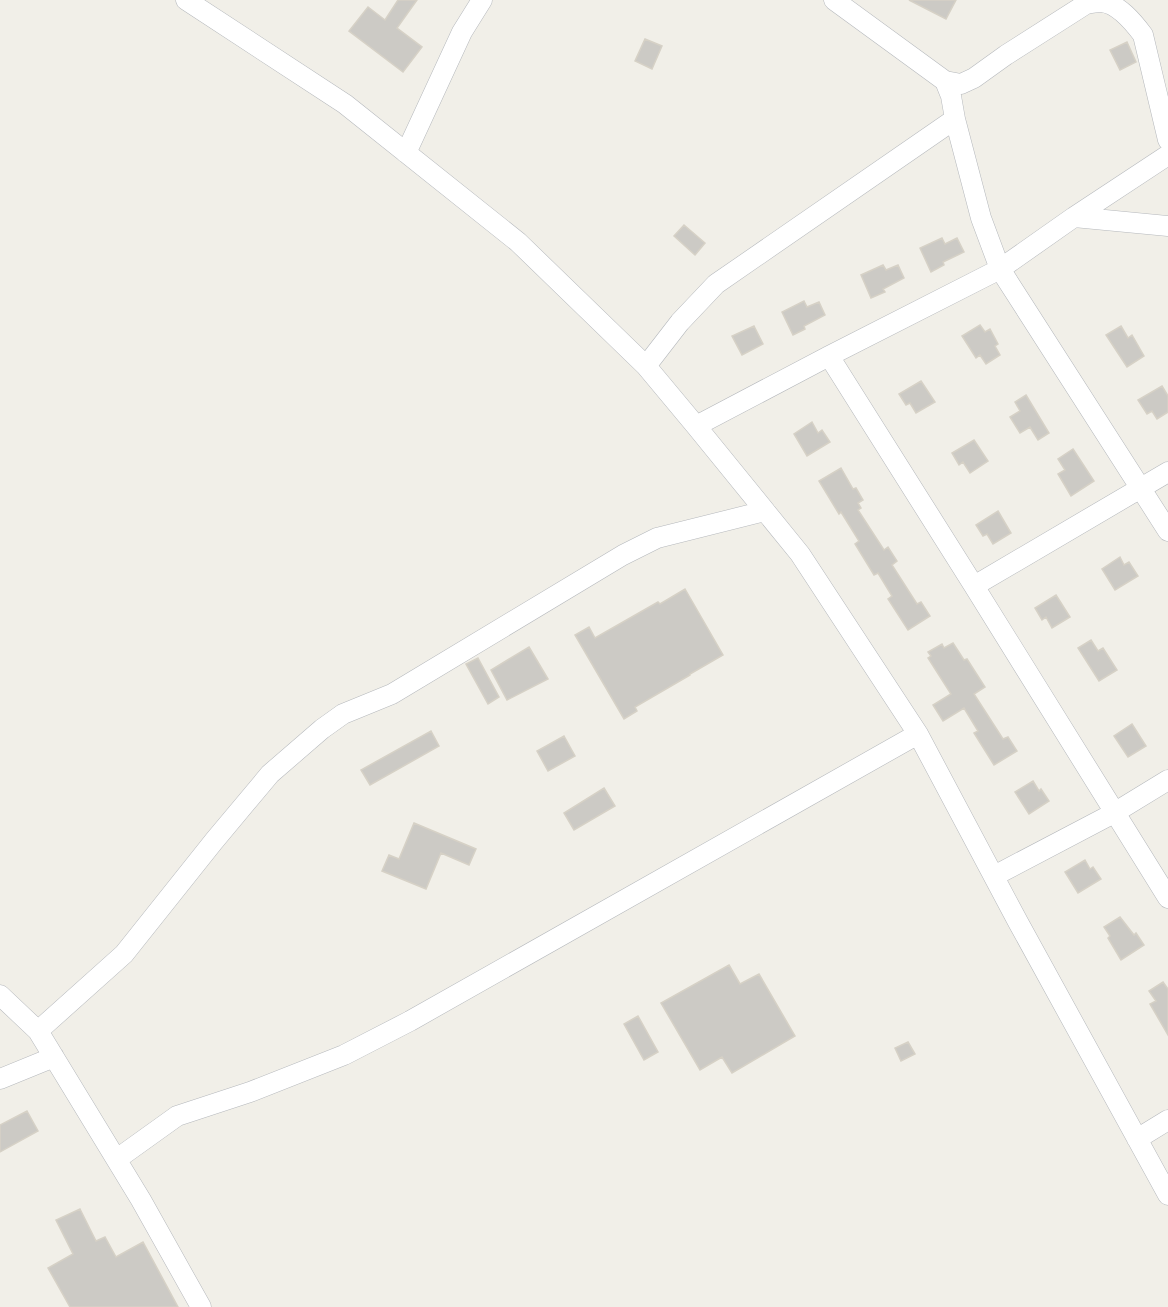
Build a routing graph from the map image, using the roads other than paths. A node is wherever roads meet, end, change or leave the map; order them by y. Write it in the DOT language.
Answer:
graph roads {
  1 [pos="186,0"];
  2 [pos="482,0"];
  3 [pos="834,0"];
  4 [pos="945,81"];
  5 [pos="954,118"];
  6 [pos="1168,140"];
  7 [pos="406,153"];
  8 [pos="1168,155"];
  9 [pos="1074,218"];
  10 [pos="1168,226"];
  11 [pos="1000,269"];
  12 [pos="829,356"];
  13 [pos="646,366"];
  14 [pos="696,426"];
  15 [pos="1168,472"];
  16 [pos="1142,489"];
  17 [pos="765,511"];
  18 [pos="1168,531"];
  19 [pos="974,586"];
  20 [pos="918,734"];
  21 [pos="1168,780"];
  22 [pos="1114,813"];
  23 [pos="994,876"];
  24 [pos="1168,898"];
  25 [pos="0,994"];
  26 [pos="38,1031"];
  27 [pos="54,1057"];
  28 [pos="0,1079"];
  29 [pos="1168,1120"];
  30 [pos="1137,1139"];
  31 [pos="117,1159"];
  32 [pos="1168,1195"];
  33 [pos="201,1307"];
  1 -- 7 [label="street"];
  2 -- 7 [label="street"];
  3 -- 4 [label="street"];
  4 -- 5 [label="street"];
  4 -- 6 [label="street"];
  5 -- 11 [label="street"];
  5 -- 13 [label="street"];
  7 -- 13 [label="street"];
  8 -- 9 [label="street"];
  9 -- 10 [label="street"];
  9 -- 11 [label="street"];
  11 -- 12 [label="street"];
  11 -- 16 [label="street"];
  12 -- 14 [label="street"];
  12 -- 19 [label="street"];
  13 -- 14 [label="street"];
  14 -- 17 [label="street"];
  15 -- 16 [label="street"];
  16 -- 18 [label="street"];
  16 -- 19 [label="street"];
  17 -- 20 [label="street"];
  17 -- 26 [label="street"];
  19 -- 22 [label="street"];
  20 -- 23 [label="street"];
  20 -- 31 [label="street"];
  21 -- 22 [label="street"];
  22 -- 23 [label="street"];
  22 -- 24 [label="street"];
  23 -- 30 [label="street"];
  25 -- 26 [label="street"];
  26 -- 27 [label="street"];
  27 -- 28 [label="street"];
  27 -- 31 [label="street"];
  29 -- 30 [label="street"];
  30 -- 32 [label="street"];
  31 -- 33 [label="street"];
}
